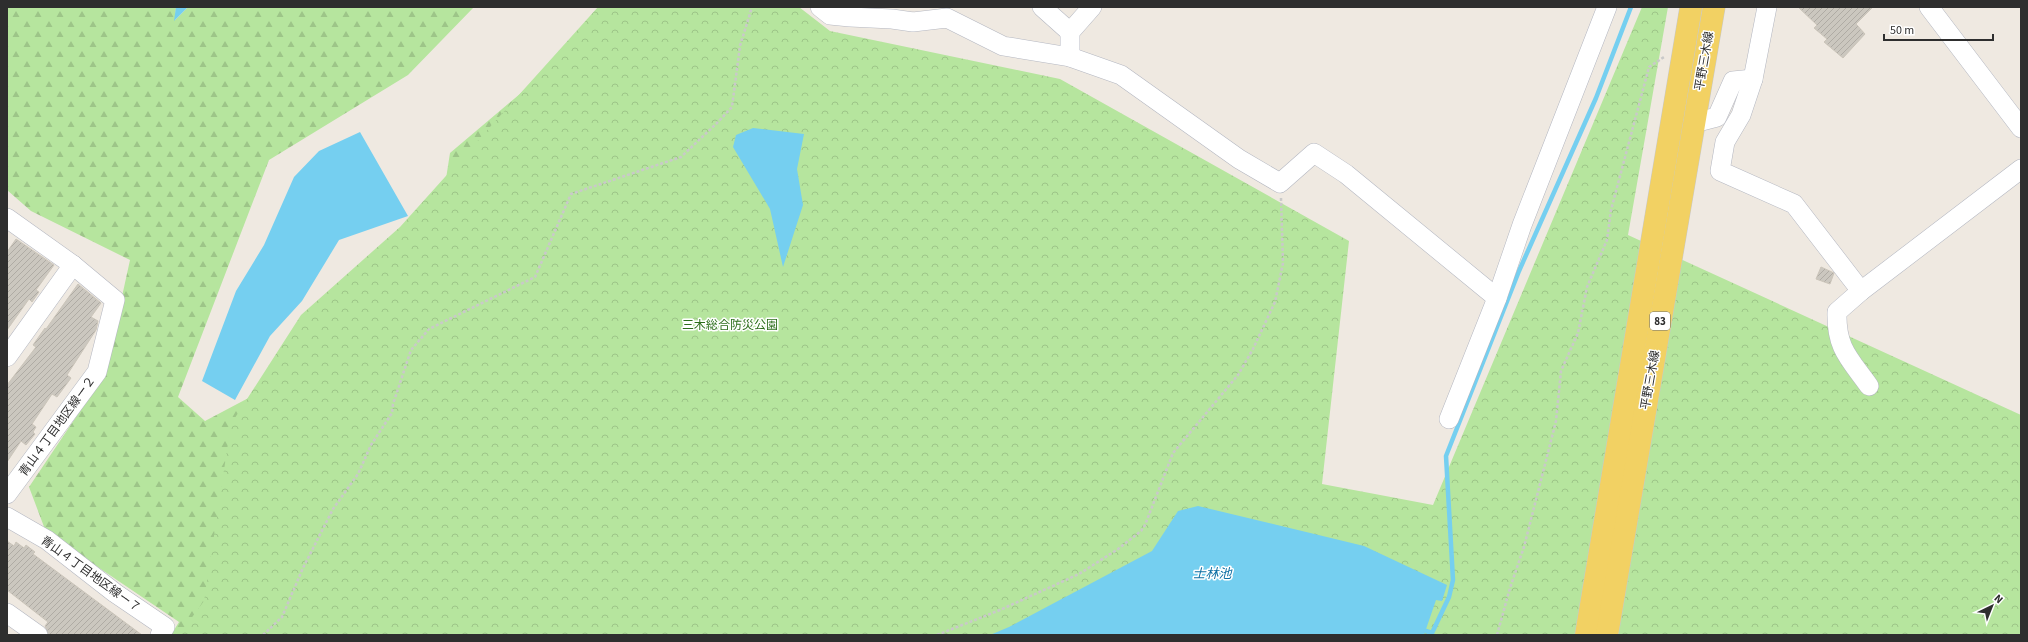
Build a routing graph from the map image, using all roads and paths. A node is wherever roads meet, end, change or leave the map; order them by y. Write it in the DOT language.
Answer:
graph roads {
  1 [pos="752,7"];
  2 [pos="820,7"];
  3 [pos="1042,7"];
  4 [pos="1092,7"];
  5 [pos="1691,7"];
  6 [pos="1714,7"];
  7 [pos="1767,7"];
  8 [pos="1929,7"];
  9 [pos="1601,9"];
  10 [pos="1070,32"];
  11 [pos="1070,57"];
  12 [pos="1681,60"];
  13 [pos="1753,79"];
  14 [pos="1694,123"];
  15 [pos="2021,128"];
  16 [pos="2021,169"];
  17 [pos="1280,184"];
  18 [pos="9,222"];
  19 [pos="73,265"];
  20 [pos="1861,291"];
  21 [pos="1497,298"];
  22 [pos="7,357"];
  23 [pos="1869,386"];
  24 [pos="1449,419"];
  25 [pos="7,494"];
  26 [pos="7,517"];
  27 [pos="7,614"];
  28 [pos="38,635"];
  29 [pos="160,635"];
  30 [pos="263,635"];
  31 [pos="937,635"];
  32 [pos="1498,635"];
  33 [pos="1586,635"];
  34 [pos="1608,635"];
  1 -- 30 [label="path"];
  2 -- 11 [label="street"];
  3 -- 10 [label="street"];
  4 -- 10 [label="street"];
  5 -- 12 [label="main road, 平野三木線 / 83"];
  6 -- 14 [label="main road, 平野三木線 / 83"];
  7 -- 13 [label="street"];
  8 -- 15 [label="street"];
  9 -- 21 [label="street"];
  10 -- 11 [label="street"];
  11 -- 17 [label="street"];
  12 -- 32 [label="path"];
  12 -- 33 [label="main road, 平野三木線 / 83"];
  13 -- 14 [label="street"];
  13 -- 20 [label="street"];
  14 -- 34 [label="main road, 平野三木線 / 83"];
  16 -- 20 [label="street"];
  17 -- 21 [label="street"];
  17 -- 31 [label="path"];
  18 -- 19 [label="street, 青山４丁目地区線ー２"];
  19 -- 22 [label="street"];
  19 -- 25 [label="street, 青山４丁目地区線ー２"];
  20 -- 23 [label="street"];
  21 -- 24 [label="street"];
  26 -- 29 [label="street, 青山４丁目地区線ー７"];
  27 -- 28 [label="street"];
}
